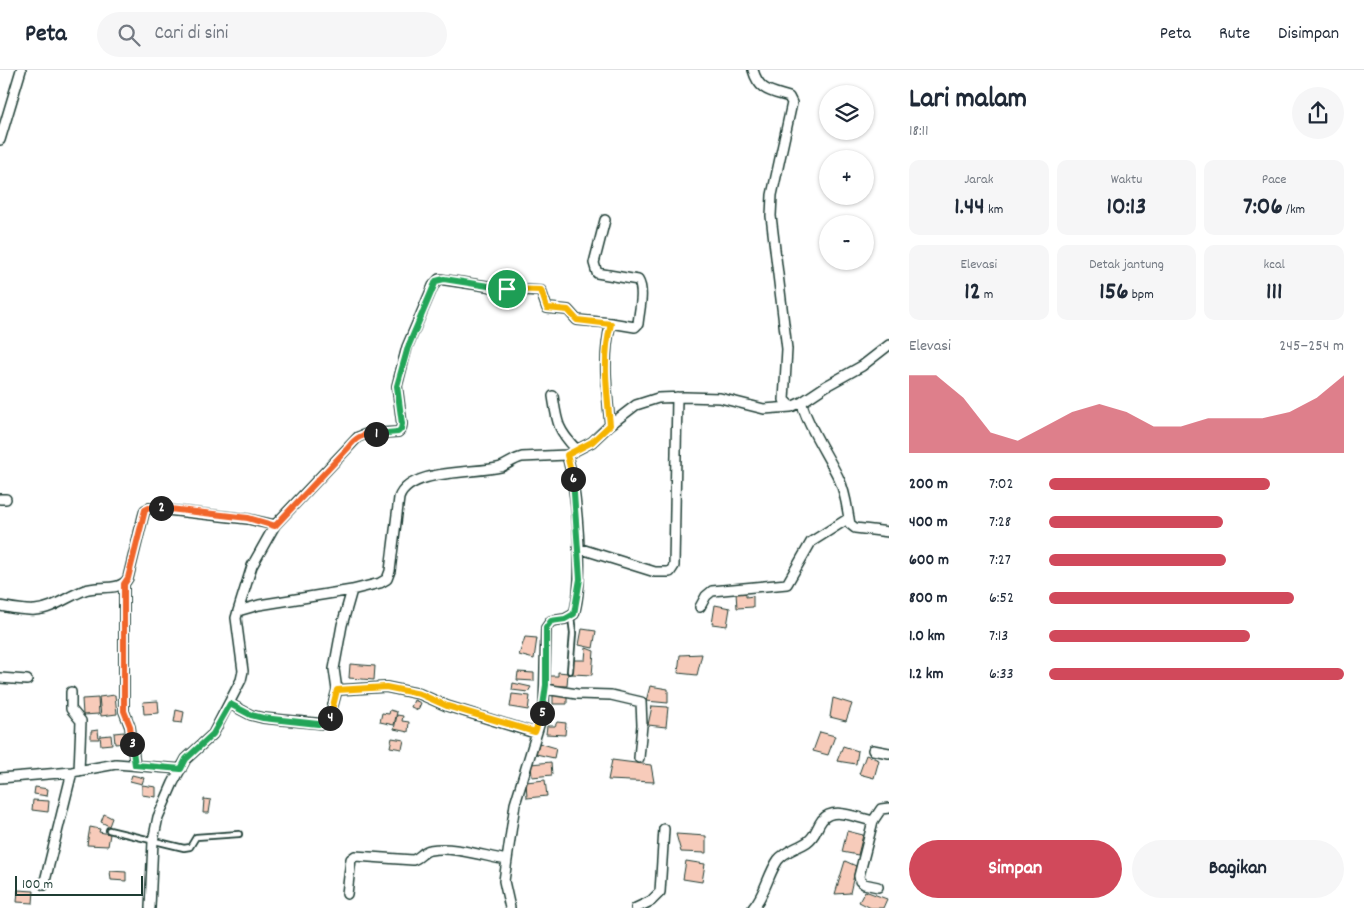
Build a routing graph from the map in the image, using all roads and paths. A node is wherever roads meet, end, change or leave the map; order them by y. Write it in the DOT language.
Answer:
graph roads {
  1 [pos="20,70"];
  2 [pos="753,70"];
  3 [pos="0,140"];
  4 [pos="605,220"];
  5 [pos="611,324"];
  6 [pos="889,345"];
  7 [pos="553,396"];
  8 [pos="677,397"];
  9 [pos="802,402"];
  10 [pos="791,407"];
  11 [pos="610,425"];
  12 [pos="576,449"];
  13 [pos="567,455"];
  14 [pos="849,518"];
  15 [pos="275,526"];
  16 [pos="889,532"];
  17 [pos="578,548"];
  18 [pos="124,584"];
  19 [pos="352,590"];
  20 [pos="0,606"];
  21 [pos="700,607"];
  22 [pos="238,611"];
  23 [pos="571,616"];
  24 [pos="570,671"];
  25 [pos="0,678"];
  26 [pos="27,680"];
  27 [pos="337,690"];
  28 [pos="545,690"];
  29 [pos="70,692"];
  30 [pos="230,704"];
  31 [pos="535,732"];
  32 [pos="873,750"];
  33 [pos="889,753"];
  34 [pos="639,758"];
  35 [pos="135,765"];
  36 [pos="181,769"];
  37 [pos="75,772"];
  38 [pos="0,778"];
  39 [pos="889,808"];
  40 [pos="873,821"];
  41 [pos="664,829"];
  42 [pos="109,830"];
  43 [pos="239,834"];
  44 [pos="153,841"];
  45 [pos="507,860"];
  46 [pos="44,885"];
  47 [pos="878,887"];
  48 [pos="347,894"];
  49 [pos="150,908"];
  50 [pos="510,908"];
  51 [pos="636,908"];
  52 [pos="753,908"];
  1 -- 3 [label="street"];
  2 -- 10 [label="street"];
  4 -- 5 [label="street"];
  5 -- 11 [label="street"];
  5 -- 15 [label="street"];
  6 -- 9 [label="street"];
  7 -- 12 [label="street"];
  8 -- 10 [label="street"];
  8 -- 11 [label="street"];
  8 -- 17 [label="street"];
  9 -- 10 [label="street"];
  9 -- 14 [label="street"];
  11 -- 12 [label="street"];
  12 -- 13 [label="street"];
  13 -- 17 [label="street"];
  13 -- 19 [label="street"];
  14 -- 16 [label="street"];
  14 -- 21 [label="street"];
  15 -- 18 [label="street"];
  15 -- 22 [label="street"];
  17 -- 23 [label="street"];
  18 -- 20 [label="street"];
  18 -- 35 [label="street"];
  19 -- 22 [label="street"];
  19 -- 27 [label="street"];
  22 -- 30 [label="street"];
  23 -- 24 [label="lane"];
  23 -- 28 [label="street"];
  25 -- 26 [label="street"];
  27 -- 30 [label="street"];
  27 -- 31 [label="street"];
  28 -- 31 [label="street"];
  28 -- 34 [label="street"];
  29 -- 37 [label="street"];
  30 -- 36 [label="street"];
  31 -- 45 [label="street"];
  32 -- 33 [label="street"];
  35 -- 36 [label="street"];
  35 -- 37 [label="street"];
  36 -- 44 [label="street"];
  37 -- 38 [label="street"];
  37 -- 46 [label="street"];
  39 -- 40 [label="street"];
  40 -- 47 [label="street"];
  40 -- 52 [label="street"];
  41 -- 51 [label="street"];
  42 -- 44 [label="lane"];
  43 -- 44 [label="lane"];
  44 -- 49 [label="street"];
  45 -- 48 [label="street"];
  45 -- 50 [label="street"];
}
